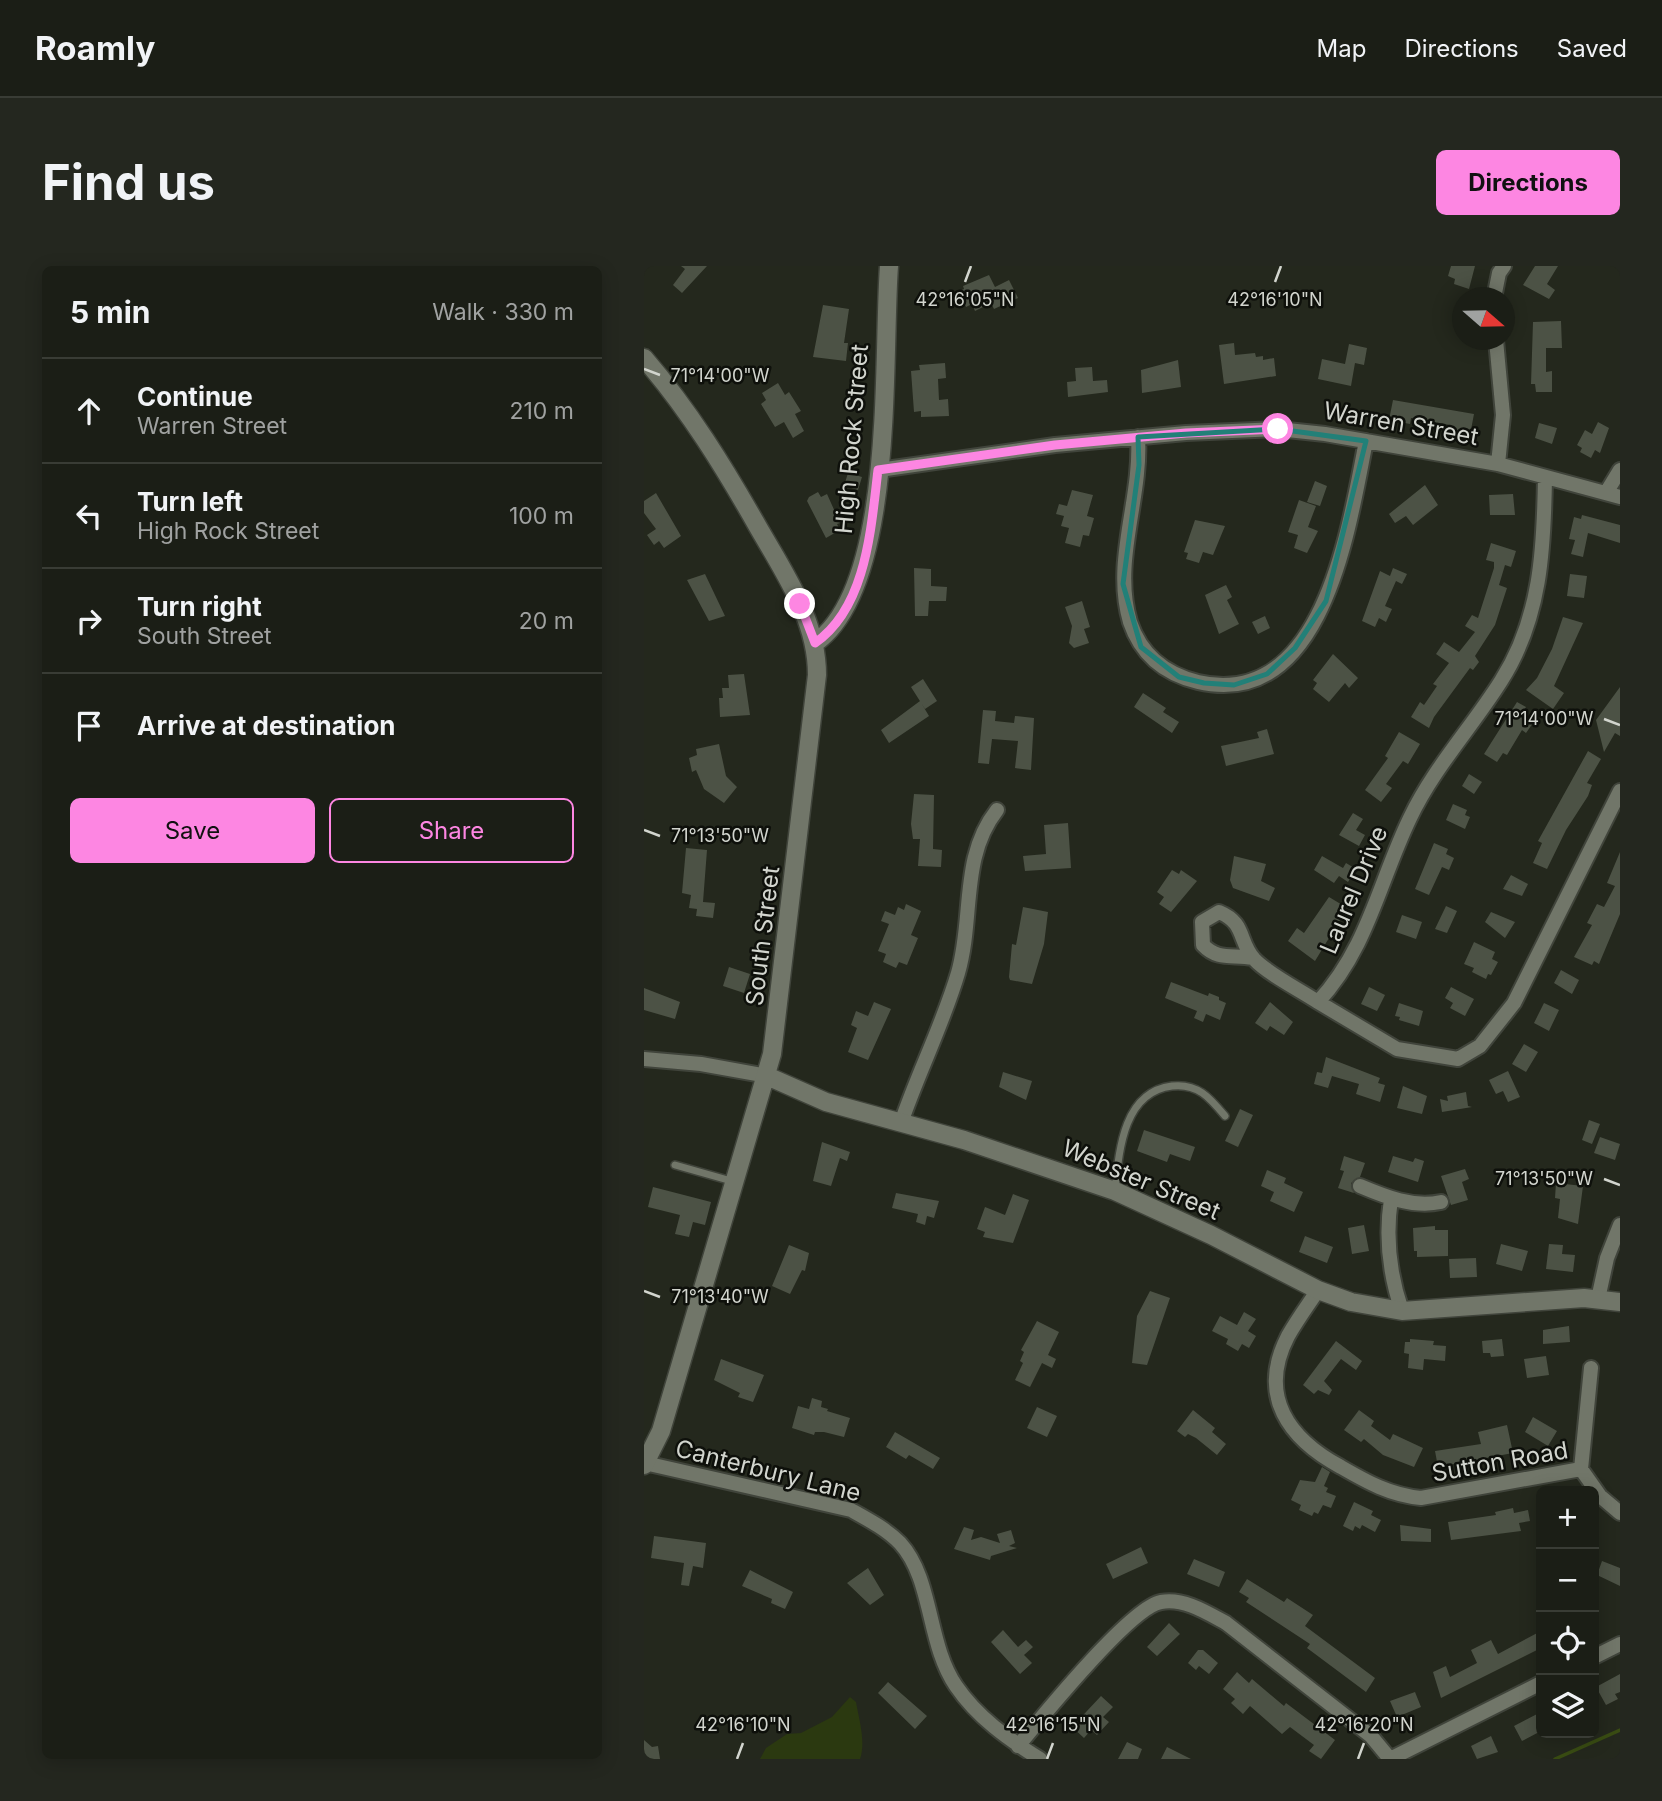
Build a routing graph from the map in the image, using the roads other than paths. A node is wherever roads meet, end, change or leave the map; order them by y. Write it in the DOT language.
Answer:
graph roads {
  1 [pos="890,266"];
  2 [pos="1504,266"];
  3 [pos="1496,287"];
  4 [pos="1497,350"];
  5 [pos="644,358"];
  6 [pos="1138,437"];
  7 [pos="1366,441"];
  8 [pos="1498,464"];
  9 [pos="878,470"];
  10 [pos="1620,470"];
  11 [pos="1545,477"];
  12 [pos="1613,495"];
  13 [pos="815,643"];
  14 [pos="1620,791"];
  15 [pos="997,810"];
  16 [pos="1253,958"];
  17 [pos="1318,1002"];
  18 [pos="644,1059"];
  19 [pos="767,1076"];
  20 [pos="1225,1116"];
  21 [pos="901,1123"];
  22 [pos="675,1165"];
  23 [pos="736,1182"];
  24 [pos="1360,1186"];
  25 [pos="1115,1191"];
  26 [pos="1391,1199"];
  27 [pos="1441,1202"];
  28 [pos="1620,1225"];
  29 [pos="1318,1290"];
  30 [pos="1598,1299"];
  31 [pos="1620,1302"];
  32 [pos="1402,1311"];
  33 [pos="1591,1368"];
  34 [pos="645,1464"];
  35 [pos="1581,1469"];
  36 [pos="1620,1513"];
  37 [pos="1620,1644"];
  38 [pos="1599,1654"];
  39 [pos="1536,1686"];
  40 [pos="1018,1746"];
  41 [pos="1040,1759"];
  42 [pos="1390,1759"];
  1 -- 9 [label="street, High Rock Street"];
  2 -- 3 [label="street"];
  4 -- 8 [label="street"];
  5 -- 13 [label="street, South Street"];
  6 -- 7 [label="street, Warren Street"];
  6 -- 7 [label="street"];
  6 -- 9 [label="street, Warren Street"];
  7 -- 8 [label="street, Warren Street"];
  8 -- 11 [label="street, Warren Street"];
  9 -- 13 [label="street, High Rock Street"];
  10 -- 12 [label="street"];
  11 -- 12 [label="street, Warren Street"];
  11 -- 17 [label="street, Laurel Drive"];
  13 -- 19 [label="street, South Street"];
  14 -- 17 [label="street"];
  15 -- 21 [label="street"];
  16 -- 17 [label="street"];
  18 -- 19 [label="street, Webster Street"];
  19 -- 21 [label="street, Webster Street"];
  19 -- 23 [label="street, South Street"];
  20 -- 25 [label="lane"];
  21 -- 25 [label="street, Webster Street"];
  22 -- 23 [label="lane"];
  23 -- 34 [label="street, South Street"];
  24 -- 26 [label="street"];
  25 -- 29 [label="street, Webster Street"];
  26 -- 27 [label="street"];
  26 -- 32 [label="street"];
  28 -- 30 [label="street"];
  29 -- 32 [label="street, Webster Street"];
  29 -- 35 [label="street, Sutton Road"];
  30 -- 31 [label="street, Webster Street"];
  30 -- 32 [label="street, Webster Street"];
  33 -- 35 [label="street"];
  34 -- 40 [label="street, Canterbury Lane"];
  35 -- 36 [label="street, Sutton Road"];
  37 -- 38 [label="street"];
  39 -- 42 [label="street"];
  40 -- 41 [label="street, Canterbury Lane"];
  40 -- 42 [label="street"];
}
